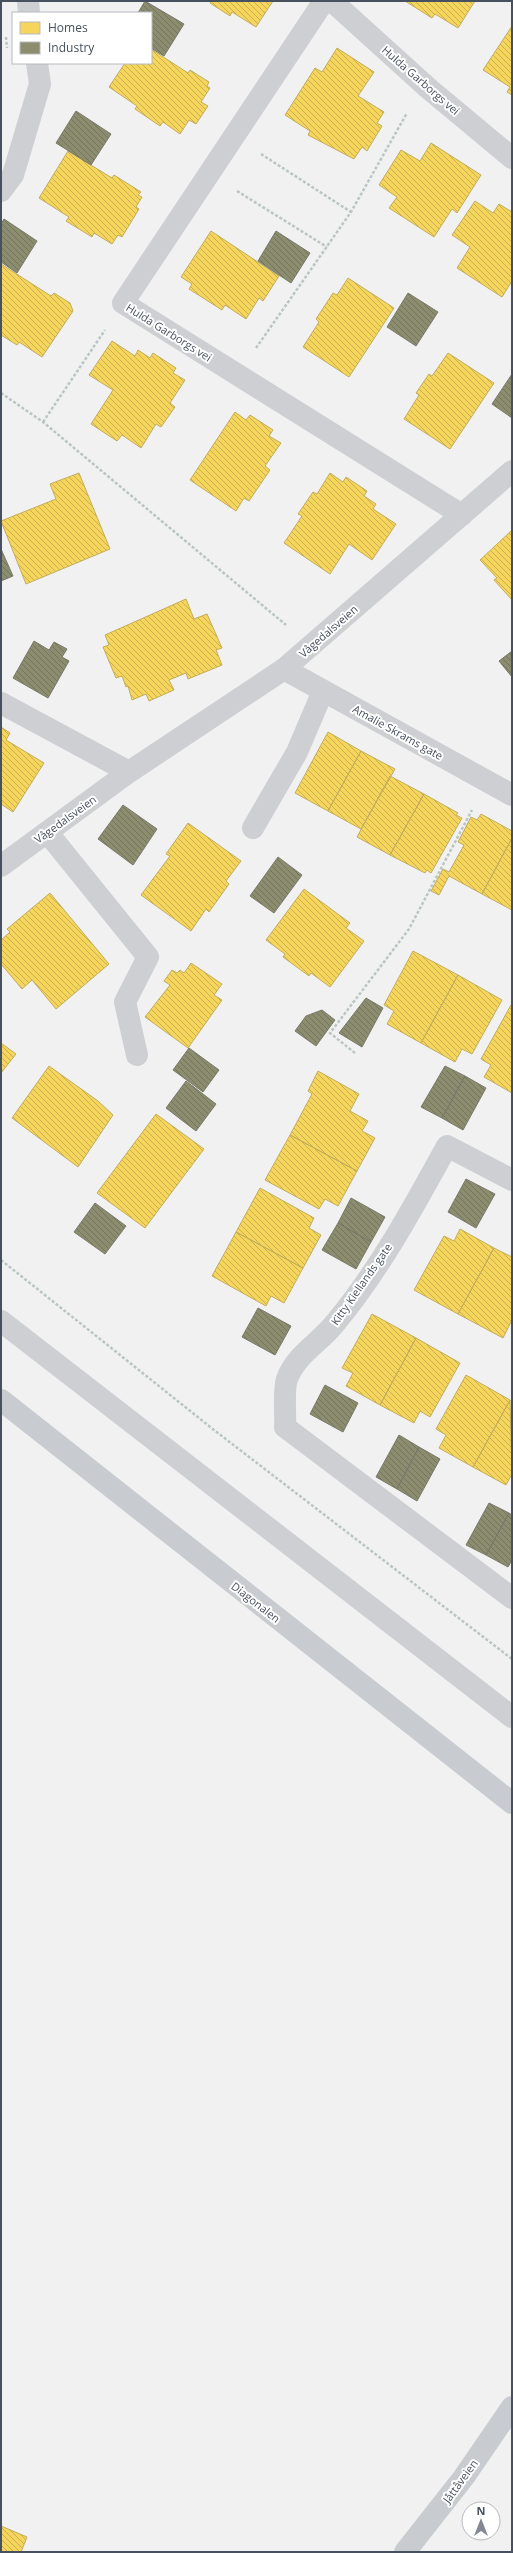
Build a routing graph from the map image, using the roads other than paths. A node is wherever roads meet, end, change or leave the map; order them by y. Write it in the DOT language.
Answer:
graph roads {
  1 [pos="28,1"];
  2 [pos="324,1"];
  3 [pos="332,1"];
  4 [pos="30,12"];
  5 [pos="37,64"];
  6 [pos="512,158"];
  7 [pos="1,191"];
  8 [pos="512,471"];
  9 [pos="462,515"];
  10 [pos="284,669"];
  11 [pos="324,691"];
  12 [pos="1,703"];
  13 [pos="129,772"];
  14 [pos="512,795"];
  15 [pos="253,828"];
  16 [pos="47,832"];
  17 [pos="1,866"];
  18 [pos="137,1055"];
  19 [pos="512,1180"];
  20 [pos="1,1321"];
  21 [pos="1,1400"];
  22 [pos="512,1598"];
  23 [pos="512,1717"];
  24 [pos="512,1803"];
  25 [pos="512,2408"];
  26 [pos="412,2550"];
  1 -- 4 [label="street"];
  2 -- 9 [label="street, Hulda Garborgs vei"];
  3 -- 6 [label="street, Hulda Garborgs vei"];
  5 -- 7 [label="street"];
  8 -- 9 [label="street, Vågedalsveien"];
  9 -- 10 [label="street, Vågedalsveien"];
  10 -- 11 [label="street, Amalie Skrams gate"];
  10 -- 13 [label="street, Vågedalsveien"];
  11 -- 14 [label="street, Amalie Skrams gate"];
  11 -- 15 [label="street"];
  12 -- 13 [label="street"];
  13 -- 16 [label="street, Vågedalsveien"];
  16 -- 17 [label="street, Vågedalsveien"];
  16 -- 18 [label="street"];
  19 -- 22 [label="street, Kitty Kiellands gate"];
  20 -- 23 [label="street"];
  21 -- 24 [label="main road, Diagonalen"];
  25 -- 26 [label="main road, Jåttåveien"];
}
